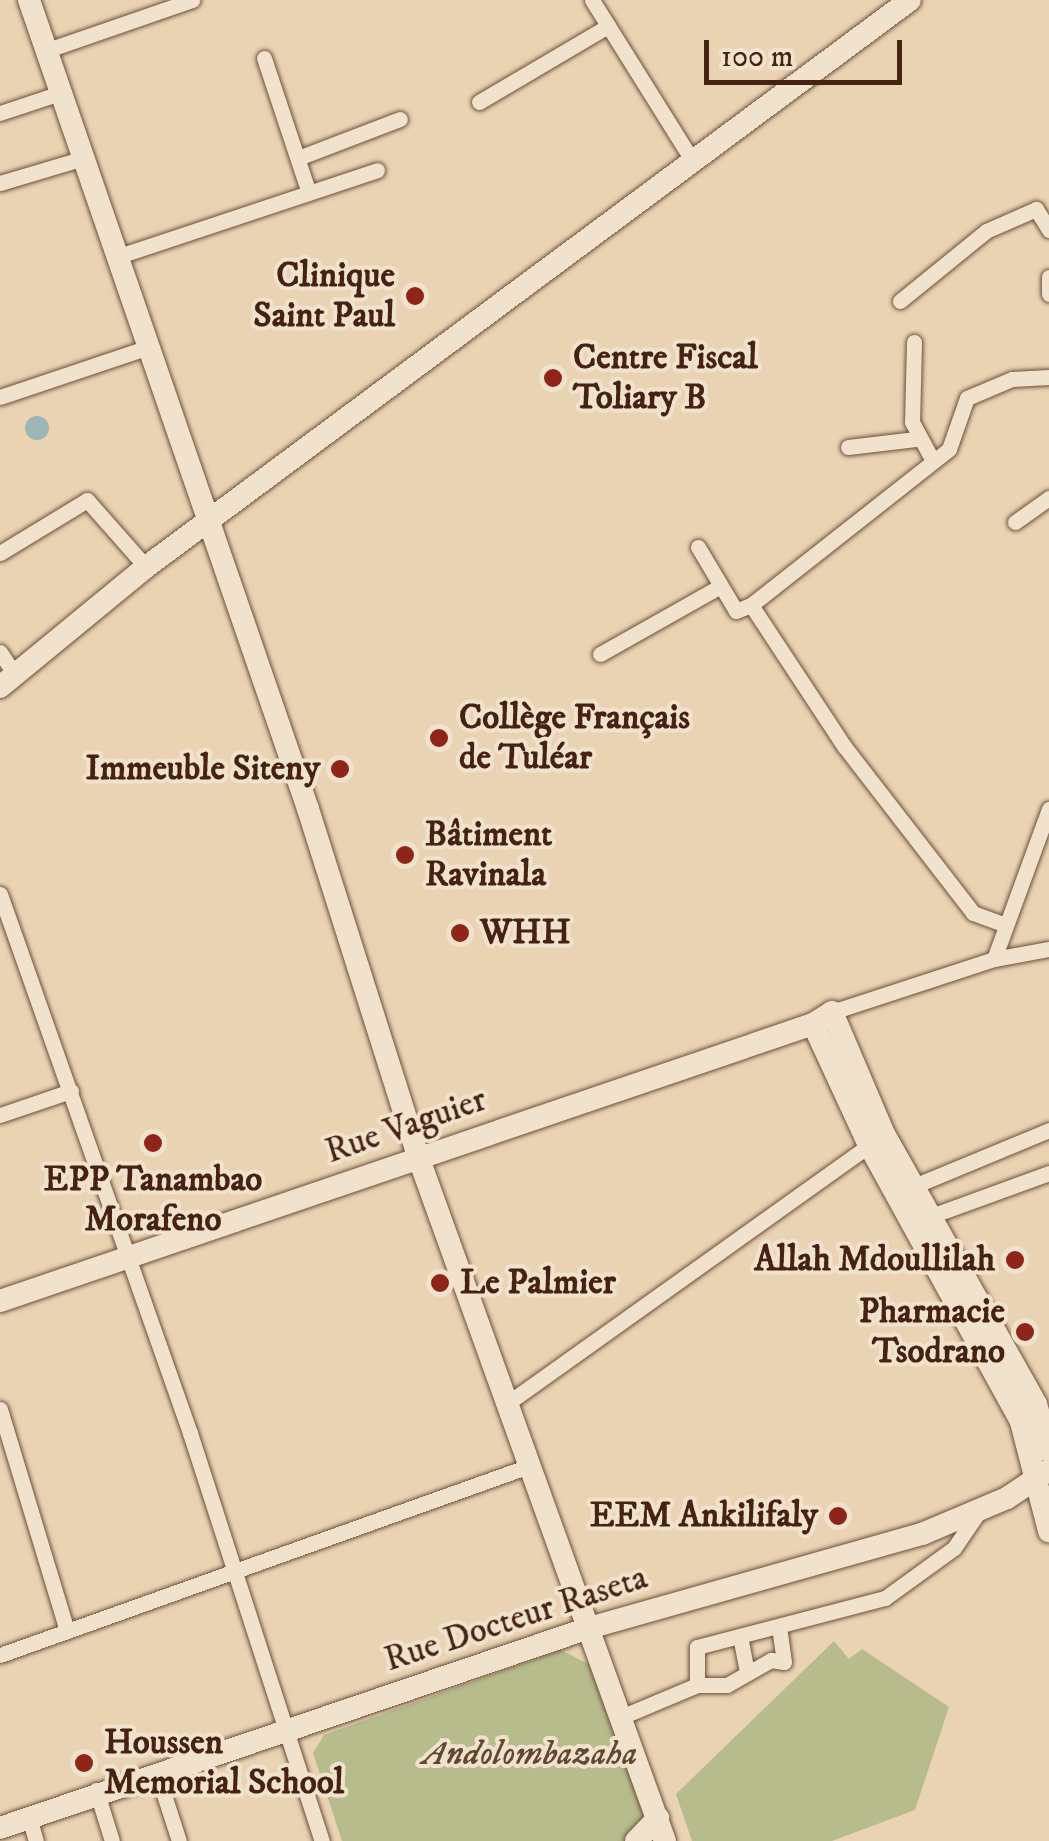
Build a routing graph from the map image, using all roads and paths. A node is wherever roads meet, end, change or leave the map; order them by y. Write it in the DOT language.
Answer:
graph roads {
  1 [pos="28,0"];
  2 [pos="192,0"];
  3 [pos="592,0"];
  4 [pos="910,0"];
  5 [pos="608,26"];
  6 [pos="45,51"];
  7 [pos="264,58"];
  8 [pos="60,93"];
  9 [pos="479,102"];
  10 [pos="0,114"];
  11 [pos="400,119"];
  12 [pos="84,158"];
  13 [pos="298,158"];
  14 [pos="694,163"];
  15 [pos="377,170"];
  16 [pos="0,183"];
  17 [pos="309,193"];
  18 [pos="1049,230"];
  19 [pos="119,256"];
  20 [pos="1049,277"];
  21 [pos="1049,294"];
  22 [pos="900,301"];
  23 [pos="914,342"];
  24 [pos="149,347"];
  25 [pos="1049,377"];
  26 [pos="0,397"];
  27 [pos="916,439"];
  28 [pos="848,447"];
  29 [pos="934,461"];
  30 [pos="1049,498"];
  31 [pos="1014,522"];
  32 [pos="206,523"];
  33 [pos="698,547"];
  34 [pos="0,553"];
  35 [pos="146,567"];
  36 [pos="717,588"];
  37 [pos="751,605"];
  38 [pos="0,652"];
  39 [pos="600,654"];
  40 [pos="8,681"];
  41 [pos="1049,809"];
  42 [pos="0,894"];
  43 [pos="1003,924"];
  44 [pos="1049,949"];
  45 [pos="994,958"];
  46 [pos="823,1018"];
  47 [pos="71,1091"];
  48 [pos="0,1115"];
  49 [pos="1049,1130"];
  50 [pos="877,1140"];
  51 [pos="420,1159"];
  52 [pos="1049,1174"];
  53 [pos="914,1186"];
  54 [pos="932,1216"];
  55 [pos="128,1257"];
  56 [pos="0,1301"];
  57 [pos="506,1406"];
  58 [pos="0,1408"];
  59 [pos="1049,1451"];
  60 [pos="529,1466"];
  61 [pos="1041,1476"];
  62 [pos="979,1511"];
  63 [pos="1049,1531"];
  64 [pos="237,1571"];
  65 [pos="779,1627"];
  66 [pos="589,1628"];
  67 [pos="67,1631"];
  68 [pos="740,1636"];
  69 [pos="0,1655"];
  70 [pos="747,1672"];
  71 [pos="697,1684"];
  72 [pos="621,1717"];
  73 [pos="284,1734"];
  74 [pos="156,1773"];
  75 [pos="96,1790"];
  76 [pos="29,1817"];
  77 [pos="0,1828"];
  78 [pos="662,1830"];
  79 [pos="36,1841"];
  80 [pos="112,1841"];
  81 [pos="179,1841"];
  82 [pos="322,1841"];
  83 [pos="636,1841"];
  1 -- 6 [label="street"];
  2 -- 6 [label="street"];
  3 -- 5 [label="street"];
  4 -- 14 [label="street"];
  5 -- 9 [label="street"];
  5 -- 14 [label="street"];
  6 -- 8 [label="street"];
  7 -- 13 [label="street"];
  8 -- 10 [label="street"];
  8 -- 12 [label="street"];
  11 -- 13 [label="street"];
  12 -- 16 [label="street"];
  12 -- 19 [label="street"];
  13 -- 17 [label="street"];
  14 -- 32 [label="street"];
  15 -- 17 [label="street"];
  17 -- 19 [label="street"];
  18 -- 22 [label="street"];
  19 -- 24 [label="street"];
  20 -- 21 [label="street"];
  23 -- 27 [label="street"];
  24 -- 26 [label="street"];
  24 -- 32 [label="street"];
  25 -- 29 [label="street"];
  27 -- 28 [label="street"];
  27 -- 29 [label="street"];
  29 -- 37 [label="street"];
  30 -- 31 [label="street"];
  32 -- 35 [label="street"];
  32 -- 51 [label="street"];
  33 -- 36 [label="street"];
  34 -- 35 [label="street"];
  35 -- 40 [label="street"];
  36 -- 37 [label="street"];
  36 -- 39 [label="street"];
  37 -- 43 [label="street"];
  38 -- 40 [label="street"];
  41 -- 43 [label="street"];
  42 -- 47 [label="street"];
  43 -- 45 [label="street"];
  44 -- 45 [label="street"];
  45 -- 46 [label="street"];
  46 -- 50 [label="street"];
  46 -- 51 [label="street, Rue Vaguier"];
  47 -- 48 [label="street"];
  47 -- 55 [label="street"];
  49 -- 53 [label="street"];
  50 -- 53 [label="street"];
  50 -- 57 [label="street"];
  50 -- 61 [label="street"];
  51 -- 55 [label="street, Rue Vaguier"];
  51 -- 57 [label="street"];
  52 -- 54 [label="street"];
  53 -- 54 [label="street"];
  54 -- 59 [label="street"];
  55 -- 56 [label="street, Rue Vaguier"];
  55 -- 64 [label="street"];
  57 -- 60 [label="street"];
  58 -- 67 [label="street"];
  60 -- 64 [label="street"];
  60 -- 66 [label="street"];
  61 -- 62 [label="street, Rue Docteur Raseta"];
  61 -- 63 [label="street"];
  62 -- 65 [label="street"];
  62 -- 66 [label="street, Rue Docteur Raseta"];
  64 -- 67 [label="street"];
  64 -- 73 [label="street"];
  65 -- 68 [label="street"];
  65 -- 70 [label="street"];
  66 -- 72 [label="street"];
  66 -- 73 [label="street, Rue Docteur Raseta"];
  67 -- 69 [label="street"];
  68 -- 70 [label="street"];
  68 -- 71 [label="street"];
  70 -- 71 [label="street"];
  71 -- 72 [label="street"];
  72 -- 78 [label="street"];
  73 -- 74 [label="street, Rue Docteur Raseta"];
  73 -- 82 [label="street"];
  74 -- 75 [label="street, Rue Docteur Raseta"];
  74 -- 81 [label="street"];
  75 -- 76 [label="street, Rue Docteur Raseta"];
  75 -- 80 [label="street"];
  76 -- 77 [label="street, Rue Docteur Raseta"];
  76 -- 79 [label="street"];
  78 -- 83 [label="street"];
}
